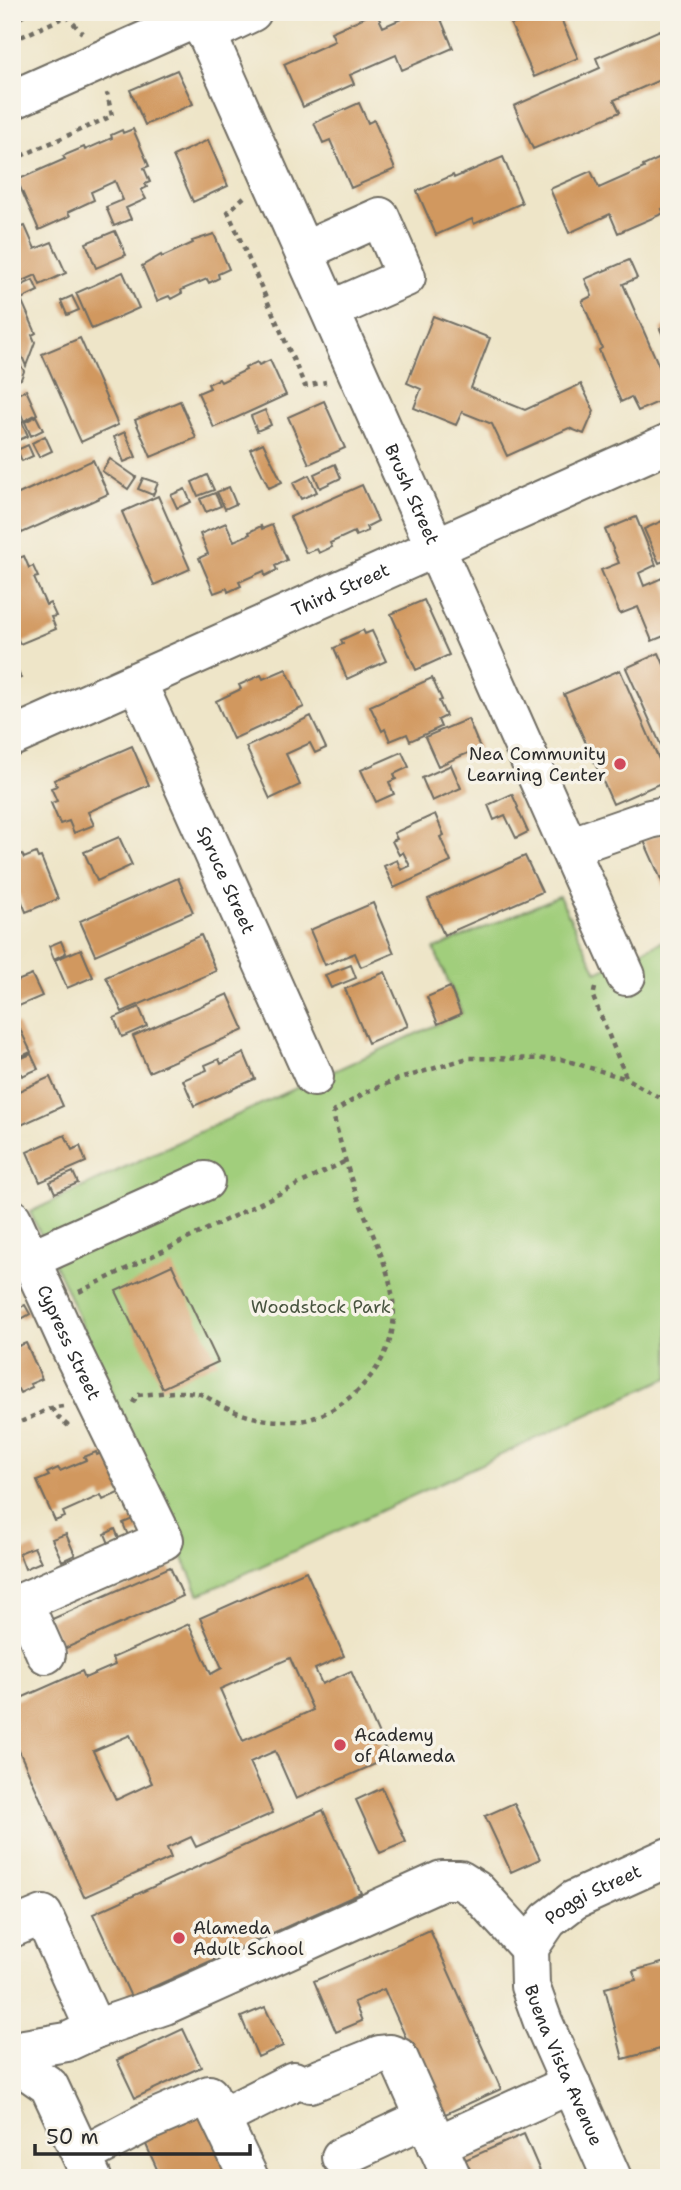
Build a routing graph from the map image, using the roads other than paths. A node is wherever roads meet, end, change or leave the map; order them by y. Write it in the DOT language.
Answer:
graph roads {
  1 [pos="252,12"];
  2 [pos="201,21"];
  3 [pos="12,100"];
  4 [pos="304,251"];
  5 [pos="331,310"];
  6 [pos="669,443"];
  7 [pos="436,546"];
  8 [pos="137,682"];
  9 [pos="12,737"];
  10 [pos="669,815"];
  11 [pos="569,847"];
  12 [pos="611,980"];
  13 [pos="314,1077"];
  14 [pos="205,1181"];
  15 [pos="19,1240"];
  16 [pos="47,1654"];
  17 [pos="669,1857"];
  18 [pos="12,1928"];
  19 [pos="529,1948"];
  20 [pos="95,2029"];
  21 [pos="12,2051"];
  22 [pos="12,2060"];
  23 [pos="571,2084"];
  24 [pos="221,2118"];
  25 [pos="438,2147"];
  26 [pos="341,2158"];
  27 [pos="87,2167"];
  28 [pos="249,2178"];
  29 [pos="612,2178"];
  1 -- 2 [label="street"];
  2 -- 3 [label="street"];
  2 -- 4 [label="street, Brush Street"];
  4 -- 5 [label="street, Brush Street"];
  4 -- 5 [label="street"];
  5 -- 7 [label="street, Brush Street"];
  6 -- 7 [label="street, Third Street"];
  7 -- 8 [label="street, Third Street"];
  7 -- 11 [label="street, Brush Street"];
  8 -- 9 [label="street, Third Street"];
  8 -- 13 [label="street, Spruce Street"];
  10 -- 11 [label="street"];
  11 -- 12 [label="street, Brush Street"];
  14 -- 15 [label="street"];
  15 -- 16 [label="street, Cypress Street"];
  17 -- 19 [label="street, Poggi Street"];
  18 -- 20 [label="street"];
  19 -- 20 [label="street"];
  19 -- 23 [label="street, Buena Vista Avenue"];
  20 -- 21 [label="street"];
  22 -- 27 [label="street"];
  23 -- 25 [label="street"];
  23 -- 29 [label="street, Buena Vista Avenue"];
  24 -- 25 [label="street"];
  24 -- 27 [label="street"];
  24 -- 28 [label="street"];
  25 -- 26 [label="street"];
}
